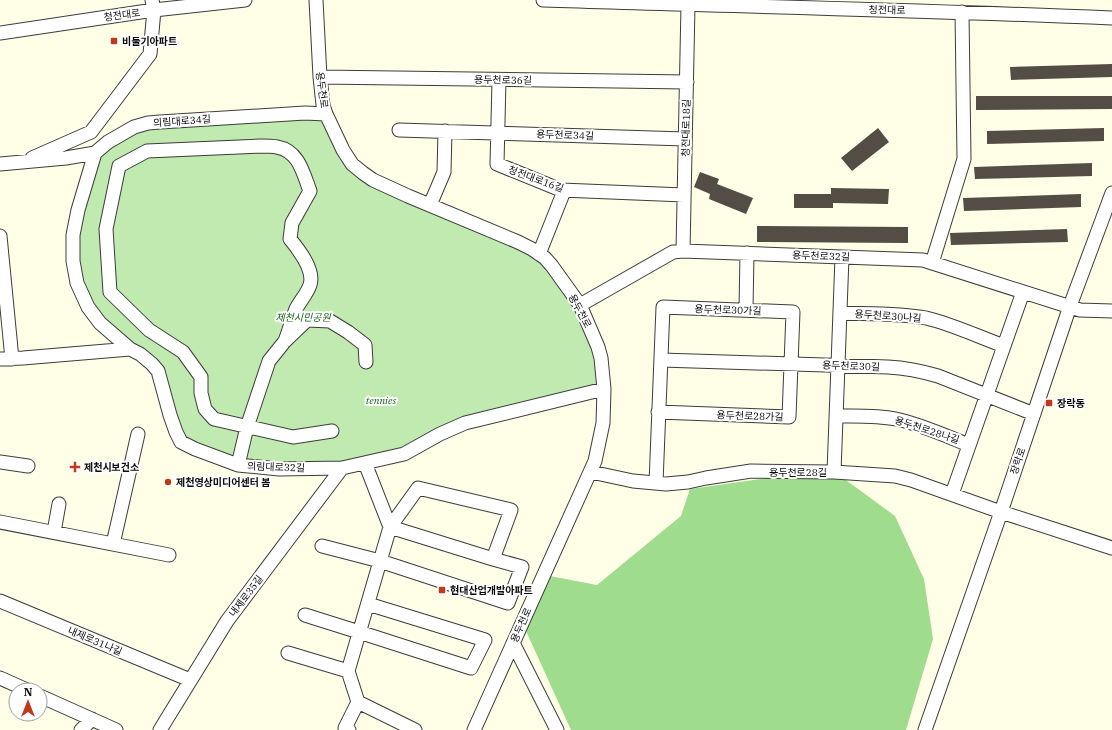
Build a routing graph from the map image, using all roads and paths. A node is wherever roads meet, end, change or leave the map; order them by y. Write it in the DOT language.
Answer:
graph roads {
  1 [pos="245,0"];
  2 [pos="316,0"];
  3 [pos="543,0"];
  4 [pos="723,3"];
  5 [pos="153,5"];
  6 [pos="688,5"];
  7 [pos="912,5"];
  8 [pos="962,12"];
  9 [pos="1112,18"];
  10 [pos="0,33"];
  11 [pos="320,77"];
  12 [pos="499,80"];
  13 [pos="687,82"];
  14 [pos="326,114"];
  15 [pos="399,130"];
  16 [pos="445,131"];
  17 [pos="498,133"];
  18 [pos="685,139"];
  19 [pos="95,152"];
  20 [pos="21,162"];
  21 [pos="0,164"];
  22 [pos="564,191"];
  23 [pos="1112,193"];
  24 [pos="684,195"];
  25 [pos="430,205"];
  26 [pos="0,236"];
  27 [pos="683,251"];
  28 [pos="748,253"];
  29 [pos="540,254"];
  30 [pos="842,257"];
  31 [pos="932,263"];
  32 [pos="1023,292"];
  33 [pos="580,305"];
  34 [pos="1070,306"];
  35 [pos="746,310"];
  36 [pos="1112,311"];
  37 [pos="840,313"];
  38 [pos="285,341"];
  39 [pos="1004,346"];
  40 [pos="130,349"];
  41 [pos="6,359"];
  42 [pos="661,360"];
  43 [pos="366,362"];
  44 [pos="791,364"];
  45 [pos="838,366"];
  46 [pos="604,389"];
  47 [pos="987,396"];
  48 [pos="658,412"];
  49 [pos="1034,414"];
  50 [pos="836,416"];
  51 [pos="247,427"];
  52 [pos="332,431"];
  53 [pos="138,434"];
  54 [pos="970,444"];
  55 [pos="0,462"];
  56 [pos="365,463"];
  57 [pos="238,465"];
  58 [pos="28,466"];
  59 [pos="342,468"];
  60 [pos="591,472"];
  61 [pos="834,472"];
  62 [pos="656,483"];
  63 [pos="952,494"];
  64 [pos="59,504"];
  65 [pos="1001,512"];
  66 [pos="0,522"];
  67 [pos="390,527"];
  68 [pos="54,532"];
  69 [pos="113,544"];
  70 [pos="322,546"];
  71 [pos="1112,548"];
  72 [pos="169,555"];
  73 [pos="493,559"];
  74 [pos="380,561"];
  75 [pos="0,601"];
  76 [pos="368,604"];
  77 [pos="306,615"];
  78 [pos="360,632"];
  79 [pos="514,643"];
  80 [pos="288,653"];
  81 [pos="348,671"];
  82 [pos="190,680"];
  83 [pos="48,700"];
  84 [pos="358,702"];
  85 [pos="92,719"];
  86 [pos="81,730"];
  87 [pos="116,730"];
  88 [pos="160,730"];
  89 [pos="349,730"];
  90 [pos="415,730"];
  91 [pos="474,730"];
  92 [pos="557,730"];
  93 [pos="925,730"];
  1 -- 5 [label="street, 청전대로"];
  2 -- 11 [label="street, 용두천로"];
  3 -- 6 [label="street, 청전대로"];
  4 -- 6 [label="street, 청전대로"];
  4 -- 7 [label="street, 청전대로"];
  5 -- 10 [label="street, 청전대로"];
  5 -- 20 [label="street"];
  6 -- 13 [label="street, 청전대로18길"];
  7 -- 8 [label="street, 청전대로"];
  8 -- 9 [label="street, 청전대로"];
  8 -- 31 [label="street"];
  11 -- 12 [label="street, 용두천로36길"];
  11 -- 14 [label="street, 용두천로"];
  12 -- 13 [label="street, 용두천로36길"];
  12 -- 17 [label="street, 청전대로16길"];
  13 -- 18 [label="street, 청전대로18길"];
  14 -- 19 [label="street, 의림대로34길"];
  14 -- 25 [label="street, 용두천로"];
  15 -- 16 [label="street, 용두천로34길"];
  16 -- 17 [label="street, 용두천로34길"];
  16 -- 25 [label="street"];
  17 -- 18 [label="street, 용두천로34길"];
  17 -- 22 [label="street, 청전대로16길"];
  18 -- 24 [label="street, 청전대로18길"];
  19 -- 20 [label="street, 의림대로34길"];
  19 -- 40 [label="street"];
  20 -- 21 [label="street, 의림대로34길"];
  22 -- 24 [label="street, 청전대로16길"];
  22 -- 29 [label="street"];
  23 -- 34 [label="street, 장락로"];
  24 -- 27 [label="street, 청전대로18길"];
  25 -- 29 [label="street, 용두천로"];
  26 -- 41 [label="street"];
  27 -- 28 [label="street, 용두천로32길"];
  27 -- 33 [label="street, 용두천로32길"];
  28 -- 30 [label="street, 용두천로32길"];
  28 -- 35 [label="street"];
  29 -- 33 [label="street, 용두천로"];
  30 -- 31 [label="street, 용두천로32길"];
  30 -- 37 [label="street, 용두천로30나길"];
  31 -- 32 [label="street, 용두천로32길"];
  32 -- 34 [label="street, 용두천로32길"];
  32 -- 39 [label="street"];
  33 -- 46 [label="street, 용두천로"];
  34 -- 36 [label="street, 용두천로32길"];
  34 -- 49 [label="street, 장락로"];
  35 -- 42 [label="street, 용두천로30가길"];
  35 -- 44 [label="street, 용두천로30가길"];
  37 -- 39 [label="street, 용두천로30나길"];
  37 -- 45 [label="street, 용두천로30나길"];
  38 -- 43 [label="street"];
  38 -- 51 [label="street"];
  38 -- 51 [label="street"];
  39 -- 47 [label="street"];
  40 -- 41 [label="street"];
  40 -- 57 [label="street, 의림대로32길"];
  42 -- 44 [label="street, 용두천로30길"];
  42 -- 48 [label="street"];
  44 -- 45 [label="street, 용두천로30길"];
  44 -- 48 [label="street, 용두천로28가길"];
  45 -- 47 [label="street, 용두천로30길"];
  45 -- 50 [label="street"];
  46 -- 56 [label="street, 의림대로32길"];
  46 -- 60 [label="street, 용두천로"];
  47 -- 49 [label="street, 용두천로30길"];
  47 -- 54 [label="street"];
  48 -- 62 [label="street"];
  49 -- 65 [label="street, 장락로"];
  50 -- 54 [label="street, 용두천로28나길"];
  50 -- 61 [label="street"];
  51 -- 52 [label="street"];
  51 -- 57 [label="street"];
  53 -- 69 [label="street"];
  54 -- 63 [label="street"];
  55 -- 58 [label="street"];
  56 -- 59 [label="street, 의림대로32길"];
  56 -- 67 [label="street"];
  57 -- 59 [label="street, 의림대로32길"];
  59 -- 82 [label="street, 내제로35길"];
  60 -- 62 [label="street, 용두천로28길"];
  60 -- 79 [label="street, 용두천로"];
  61 -- 62 [label="street, 용두천로28길"];
  61 -- 63 [label="street, 용두천로28길"];
  63 -- 65 [label="street, 용두천로28길"];
  64 -- 68 [label="street"];
  65 -- 71 [label="street, 용두천로28길"];
  65 -- 93 [label="street, 장락로"];
  66 -- 68 [label="street"];
  67 -- 73 [label="street"];
  67 -- 73 [label="street"];
  67 -- 74 [label="street"];
  68 -- 69 [label="street"];
  69 -- 72 [label="street"];
  70 -- 74 [label="street"];
  73 -- 74 [label="street"];
  74 -- 76 [label="street"];
  75 -- 82 [label="street, 내제로31나길"];
  76 -- 78 [label="street"];
  76 -- 78 [label="street"];
  77 -- 78 [label="street"];
  78 -- 81 [label="street"];
  79 -- 91 [label="street, 용두천로"];
  79 -- 92 [label="street"];
  80 -- 81 [label="street"];
  81 -- 84 [label="street"];
  82 -- 88 [label="street, 내제로35길"];
  83 -- 85 [label="street"];
  84 -- 89 [label="street"];
  84 -- 90 [label="street"];
  85 -- 86 [label="street"];
  85 -- 87 [label="street"];
}
